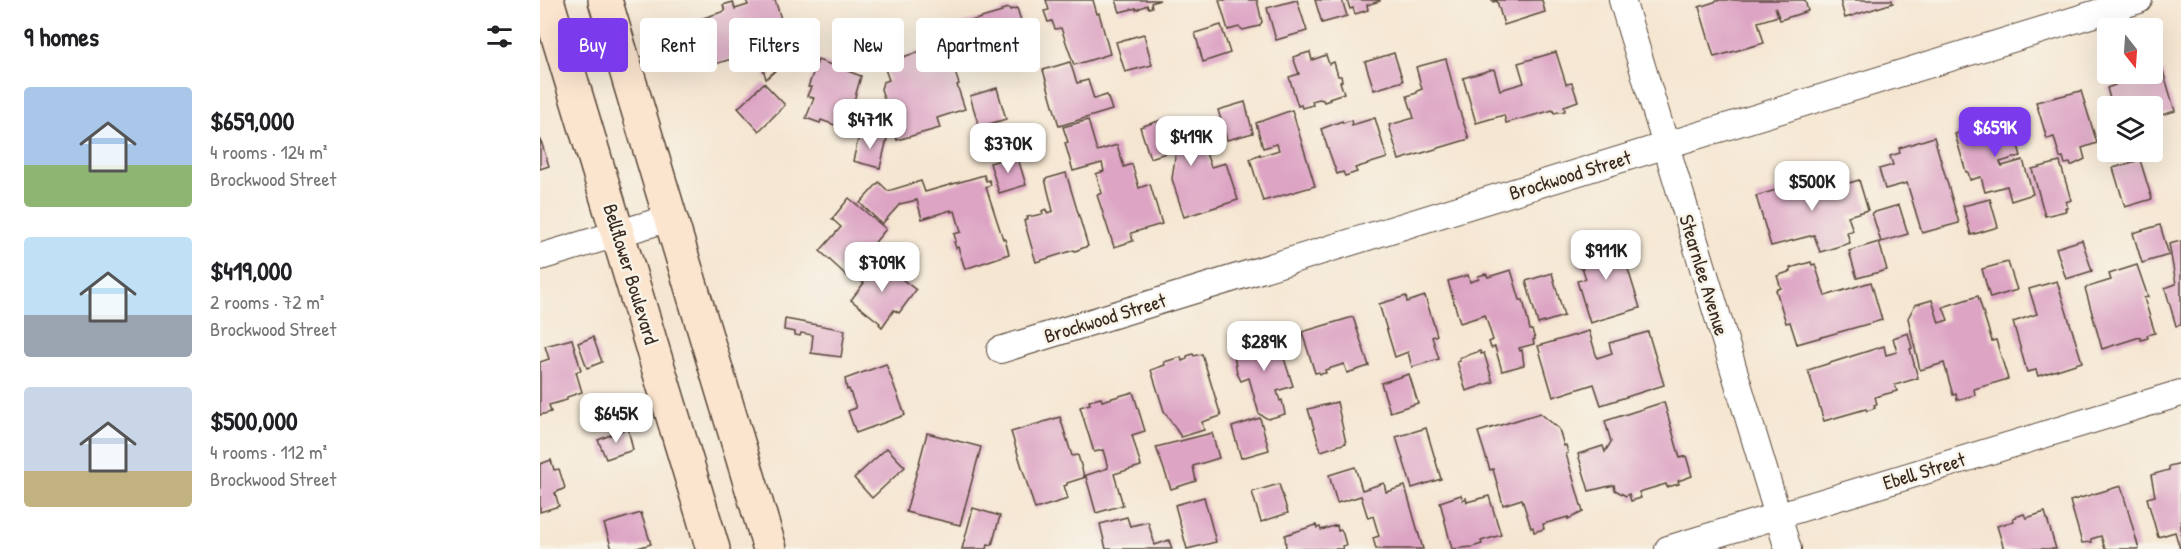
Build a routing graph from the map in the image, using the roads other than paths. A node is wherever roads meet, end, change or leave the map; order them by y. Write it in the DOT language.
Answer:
graph roads {
  1 [pos="548,0"];
  2 [pos="605,0"];
  3 [pos="1622,0"];
  4 [pos="2139,0"];
  5 [pos="1665,146"];
  6 [pos="670,218"];
  7 [pos="619,233"];
  8 [pos="540,257"];
  9 [pos="1000,350"];
  10 [pos="2181,393"];
  11 [pos="1778,516"];
  12 [pos="713,549"];
  13 [pos="770,549"];
  14 [pos="1668,549"];
  15 [pos="1788,549"];
  1 -- 7 [label="main road, Bellflower Boulevard"];
  2 -- 6 [label="main road"];
  3 -- 5 [label="street, Stearnlee Avenue"];
  4 -- 5 [label="street, Brockwood Street"];
  5 -- 9 [label="street, Brockwood Street"];
  5 -- 11 [label="street, Stearnlee Avenue"];
  6 -- 7 [label="street"];
  6 -- 13 [label="main road"];
  7 -- 8 [label="street"];
  7 -- 12 [label="main road, Bellflower Boulevard"];
  10 -- 11 [label="street, Ebell Street"];
  11 -- 14 [label="street, Ebell Street"];
  11 -- 15 [label="street, Stearnlee Avenue"];
}
